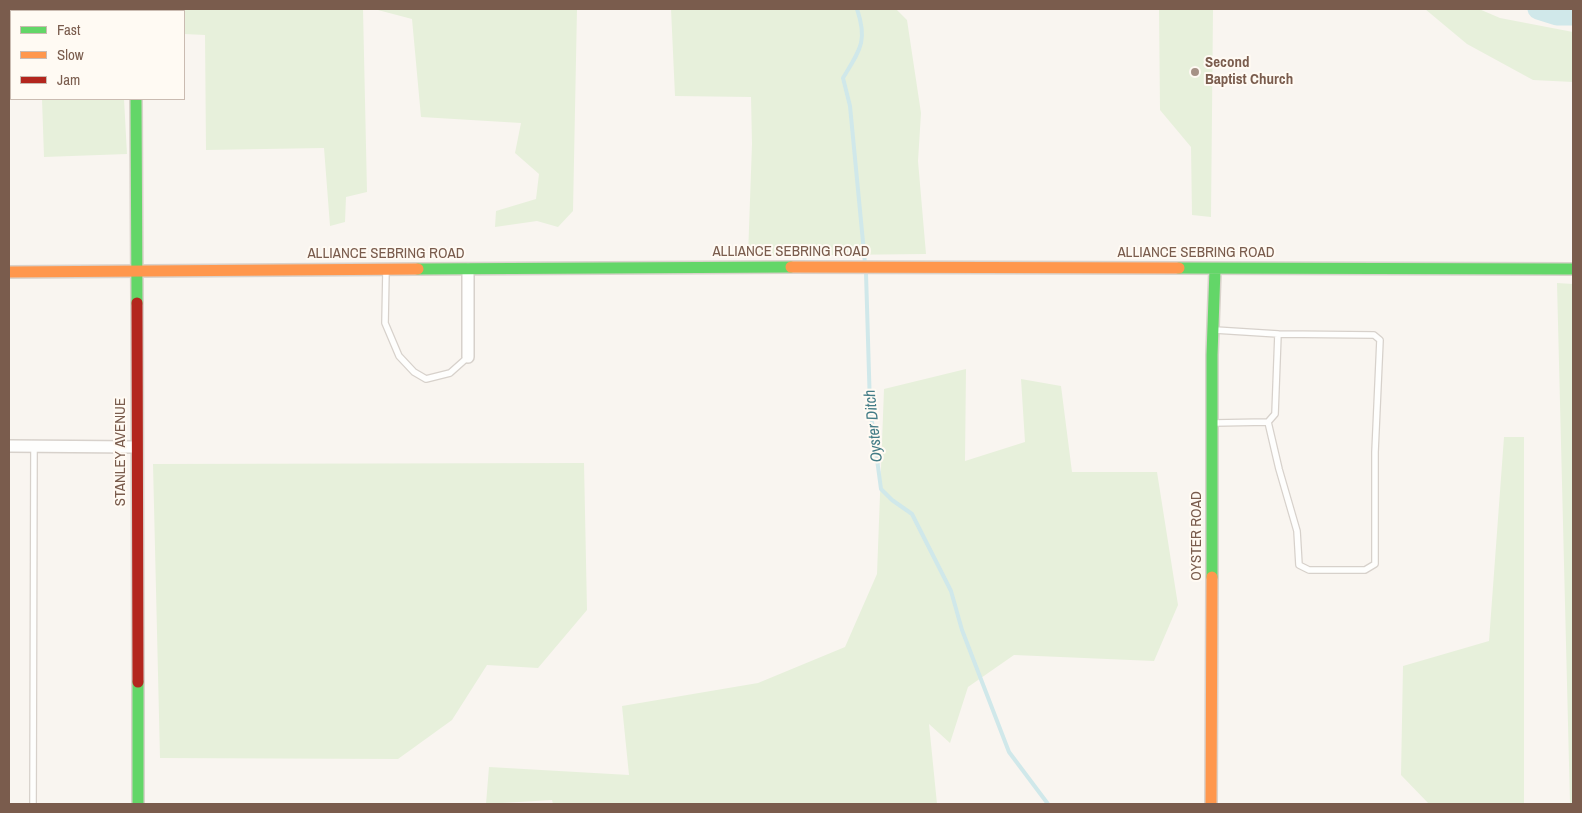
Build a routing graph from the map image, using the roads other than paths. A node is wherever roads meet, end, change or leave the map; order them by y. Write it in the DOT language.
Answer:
graph roads {
  1 [pos="136,100"];
  2 [pos="386,268"];
  3 [pos="468,268"];
  4 [pos="1215,269"];
  5 [pos="1573,269"];
  6 [pos="136,270"];
  7 [pos="9,272"];
  8 [pos="1212,330"];
  9 [pos="1278,334"];
  10 [pos="468,357"];
  11 [pos="1268,422"];
  12 [pos="1212,423"];
  13 [pos="9,446"];
  14 [pos="34,446"];
  15 [pos="136,447"];
  16 [pos="33,804"];
  17 [pos="138,804"];
  18 [pos="1211,804"];
  1 -- 6 [label="street, STANLEY AVENUE"];
  2 -- 3 [label="street, ALLIANCE SEBRING ROAD"];
  2 -- 6 [label="street, ALLIANCE SEBRING ROAD"];
  2 -- 10 [label="lane"];
  3 -- 4 [label="street, ALLIANCE SEBRING ROAD"];
  3 -- 10 [label="street"];
  4 -- 5 [label="street, ALLIANCE SEBRING ROAD"];
  4 -- 8 [label="street, OYSTER ROAD"];
  6 -- 7 [label="street, ALLIANCE SEBRING ROAD"];
  6 -- 15 [label="street, STANLEY AVENUE"];
  8 -- 9 [label="lane"];
  8 -- 12 [label="street, OYSTER ROAD"];
  9 -- 11 [label="lane"];
  9 -- 11 [label="lane"];
  11 -- 12 [label="lane"];
  12 -- 18 [label="street, OYSTER ROAD"];
  13 -- 14 [label="street"];
  14 -- 15 [label="street"];
  14 -- 16 [label="lane"];
  15 -- 17 [label="street, STANLEY AVENUE"];
}
